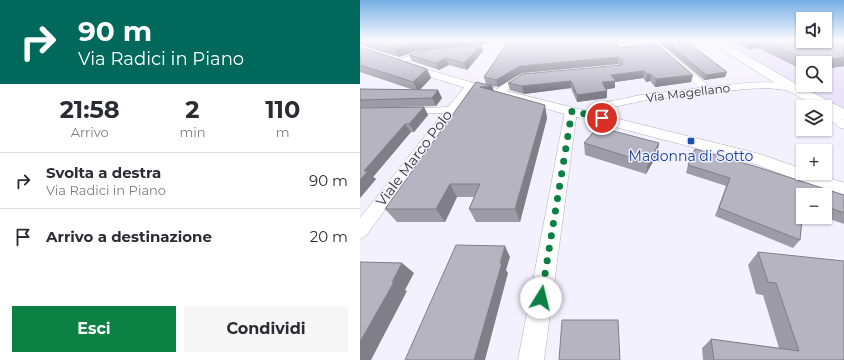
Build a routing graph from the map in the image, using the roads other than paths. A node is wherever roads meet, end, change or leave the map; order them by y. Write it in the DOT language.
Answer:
graph roads {
  1 [pos="411,57"];
  2 [pos="669,57"];
  3 [pos="740,57"];
  4 [pos="382,58"];
  5 [pos="394,62"];
  6 [pos="537,76"];
  7 [pos="470,86"];
  8 [pos="793,88"];
  9 [pos="708,90"];
  10 [pos="498,92"];
  11 [pos="813,100"];
  12 [pos="450,110"];
  13 [pos="832,110"];
  14 [pos="390,111"];
  15 [pos="832,112"];
  16 [pos="579,113"];
  17 [pos="844,115"];
  18 [pos="832,118"];
  19 [pos="844,120"];
  20 [pos="844,125"];
  21 [pos="844,190"];
  22 [pos="360,231"];
  23 [pos="531,360"];
  1 -- 5 [label="street"];
  2 -- 9 [label="street"];
  3 -- 8 [label="main road"];
  4 -- 5 [label="street"];
  5 -- 7 [label="street"];
  6 -- 10 [label="street"];
  7 -- 10 [label="street"];
  7 -- 12 [label="street, Viale Marco Polo"];
  8 -- 9 [label="street, Via Magellano"];
  8 -- 11 [label="main road"];
  9 -- 16 [label="street, Via Magellano"];
  10 -- 16 [label="street"];
  12 -- 14 [label="street"];
  12 -- 22 [label="street, Viale Marco Polo"];
  13 -- 17 [label="main road"];
  15 -- 19 [label="main road"];
  16 -- 21 [label="street"];
  16 -- 23 [label="street"];
  18 -- 20 [label="street"];
}
